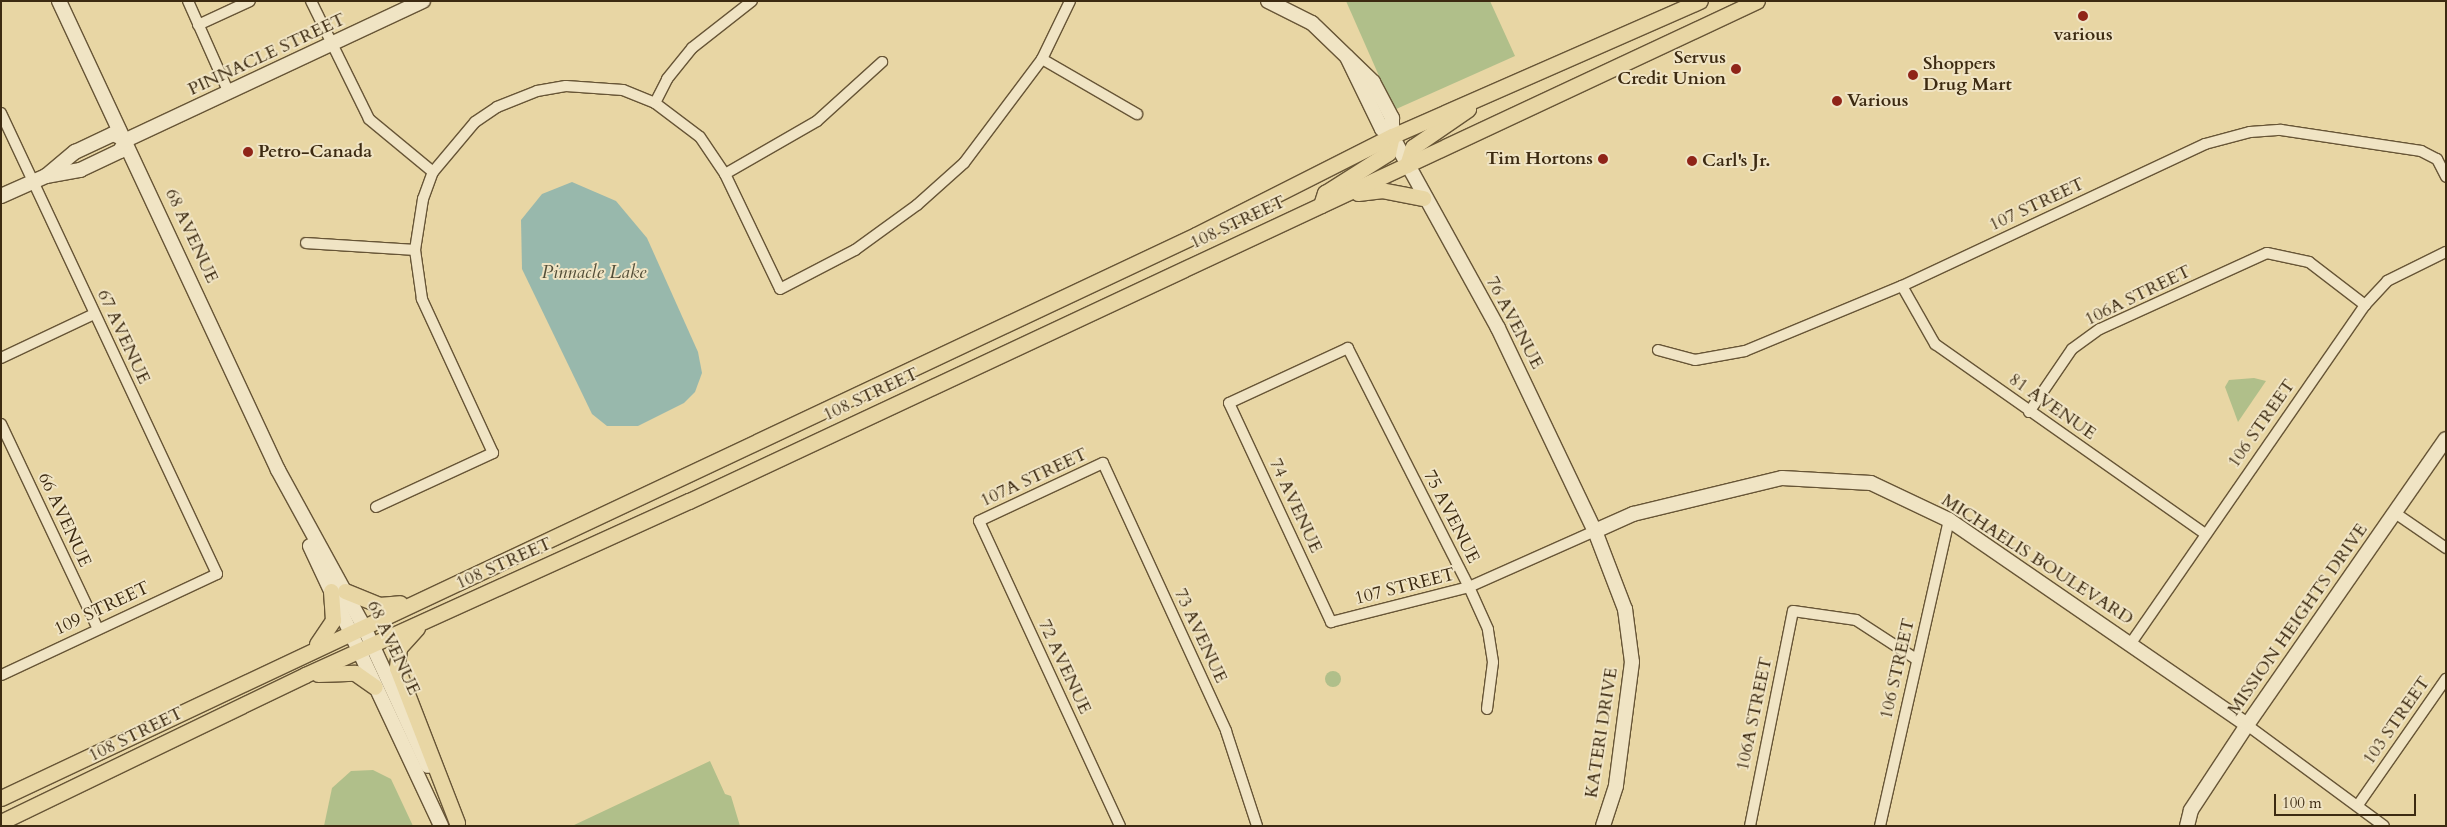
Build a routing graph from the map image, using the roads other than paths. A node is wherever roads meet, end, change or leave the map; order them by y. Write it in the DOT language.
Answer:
graph roads {
  1 [pos="59,1"];
  2 [pos="188,1"];
  3 [pos="250,1"];
  4 [pos="311,1"];
  5 [pos="422,1"];
  6 [pos="752,1"];
  7 [pos="1070,1"];
  8 [pos="1268,1"];
  9 [pos="1700,1"];
  10 [pos="1757,1"];
  11 [pos="198,25"];
  12 [pos="332,46"];
  13 [pos="1042,59"];
  14 [pos="882,62"];
  15 [pos="1528,74"];
  16 [pos="229,93"];
  17 [pos="655,103"];
  18 [pos="1,113"];
  19 [pos="1137,114"];
  20 [pos="1392,136"];
  21 [pos="126,140"];
  22 [pos="1407,165"];
  23 [pos="433,172"];
  24 [pos="725,174"];
  25 [pos="2446,177"];
  26 [pos="39,179"];
  27 [pos="1,196"];
  28 [pos="1423,198"];
  29 [pos="1321,205"];
  30 [pos="306,243"];
  31 [pos="415,250"];
  32 [pos="2446,252"];
  33 [pos="1902,286"];
  34 [pos="2365,305"];
  35 [pos="94,314"];
  36 [pos="1658,350"];
  37 [pos="1,358"];
  38 [pos="1229,403"];
  39 [pos="2030,412"];
  40 [pos="1,424"];
  41 [pos="2446,439"];
  42 [pos="1103,463"];
  43 [pos="376,508"];
  44 [pos="2395,513"];
  45 [pos="1948,520"];
  46 [pos="979,522"];
  47 [pos="1594,531"];
  48 [pos="2205,534"];
  49 [pos="2446,548"];
  50 [pos="217,574"];
  51 [pos="1468,588"];
  52 [pos="338,591"];
  53 [pos="419,599"];
  54 [pos="428,618"];
  55 [pos="1331,622"];
  56 [pos="356,628"];
  57 [pos="98,629"];
  58 [pos="2130,643"];
  59 [pos="365,647"];
  60 [pos="312,649"];
  61 [pos="1916,659"];
  62 [pos="1,675"];
  63 [pos="304,675"];
  64 [pos="2446,679"];
  65 [pos="376,687"];
  66 [pos="1487,709"];
  67 [pos="2248,725"];
  68 [pos="1,798"];
  69 [pos="2358,805"];
  70 [pos="1,822"];
  71 [pos="1749,824"];
  72 [pos="458,825"];
  73 [pos="441,826"];
  74 [pos="1120,826"];
  75 [pos="1257,826"];
  76 [pos="1603,826"];
  77 [pos="1880,826"];
  78 [pos="2187,826"];
  79 [pos="2384,826"];
  1 -- 21 [label="street, 68 AVENUE"];
  2 -- 11 [label="street"];
  3 -- 11 [label="street"];
  4 -- 12 [label="street"];
  5 -- 12 [label="street, PINNACLE STREET"];
  6 -- 17 [label="street"];
  7 -- 13 [label="street"];
  8 -- 20 [label="street, 76 AVENUE"];
  9 -- 15 [label="main road, 108 STREET"];
  10 -- 22 [label="main road, 108 STREET"];
  11 -- 16 [label="street"];
  12 -- 16 [label="street, PINNACLE STREET"];
  12 -- 23 [label="street"];
  13 -- 19 [label="street"];
  13 -- 24 [label="street"];
  14 -- 24 [label="street"];
  15 -- 20 [label="main road, 108 STREET"];
  15 -- 22 [label="main road"];
  16 -- 21 [label="street, PINNACLE STREET"];
  17 -- 23 [label="street"];
  17 -- 24 [label="street"];
  18 -- 26 [label="street, 67 AVENUE"];
  20 -- 22 [label="street, 76 AVENUE"];
  20 -- 29 [label="main road"];
  20 -- 53 [label="main road, 108 STREET"];
  21 -- 26 [label="street"];
  21 -- 52 [label="street, 68 AVENUE"];
  22 -- 28 [label="street, 76 AVENUE"];
  22 -- 29 [label="main road, 108 STREET"];
  23 -- 31 [label="street"];
  25 -- 33 [label="street, 107 STREET"];
  26 -- 27 [label="street"];
  26 -- 35 [label="street, 67 AVENUE"];
  28 -- 29 [label="main road"];
  28 -- 47 [label="street, 76 AVENUE"];
  29 -- 54 [label="main road, 108 STREET"];
  30 -- 31 [label="street"];
  31 -- 43 [label="street"];
  32 -- 34 [label="street, 106 STREET"];
  33 -- 36 [label="street, 107 STREET"];
  33 -- 39 [label="street, 81 AVENUE"];
  34 -- 39 [label="street, 106A STREET"];
  34 -- 48 [label="street, 106 STREET"];
  35 -- 37 [label="street"];
  35 -- 50 [label="street, 67 AVENUE"];
  38 -- 51 [label="street, 75 AVENUE"];
  38 -- 55 [label="street, 74 AVENUE"];
  39 -- 48 [label="street, 81 AVENUE"];
  40 -- 57 [label="street, 66 AVENUE"];
  41 -- 44 [label="street, MISSION HEIGHTS DRIVE"];
  42 -- 46 [label="street, 107A STREET"];
  42 -- 75 [label="street, 73 AVENUE"];
  44 -- 49 [label="street"];
  44 -- 67 [label="street, MISSION HEIGHTS DRIVE"];
  45 -- 47 [label="street, MICHAELIS BOULEVARD"];
  45 -- 58 [label="street, MICHAELIS BOULEVARD"];
  45 -- 61 [label="street, 106 STREET"];
  46 -- 74 [label="street, 72 AVENUE"];
  47 -- 51 [label="street, 107 STREET"];
  47 -- 76 [label="street, KATERI DRIVE"];
  48 -- 58 [label="street, 106 STREET"];
  50 -- 57 [label="street, 109 STREET"];
  51 -- 55 [label="street, 107 STREET"];
  51 -- 66 [label="street, 75 AVENUE"];
  52 -- 53 [label="main road"];
  52 -- 56 [label="street, 68 AVENUE"];
  52 -- 60 [label="main road"];
  53 -- 56 [label="main road, 108 STREET"];
  54 -- 59 [label="main road, 108 STREET"];
  54 -- 72 [label="main road"];
  56 -- 59 [label="street, 68 AVENUE"];
  56 -- 60 [label="main road, 108 STREET"];
  57 -- 62 [label="street, 109 STREET"];
  58 -- 67 [label="street, MICHAELIS BOULEVARD"];
  59 -- 63 [label="main road, 108 STREET"];
  59 -- 65 [label="street, 68 AVENUE"];
  59 -- 72 [label="street, 68 AVENUE"];
  60 -- 68 [label="main road, 108 STREET"];
  61 -- 71 [label="street, 106A STREET"];
  61 -- 77 [label="street, 106 STREET"];
  63 -- 65 [label="main road"];
  63 -- 70 [label="main road, 108 STREET"];
  64 -- 69 [label="street, 103 STREET"];
  65 -- 73 [label="street, 68 AVENUE"];
  67 -- 69 [label="street, MICHAELIS BOULEVARD"];
  67 -- 78 [label="street, MISSION HEIGHTS DRIVE"];
  69 -- 79 [label="street, MICHAELIS BOULEVARD"];
}
